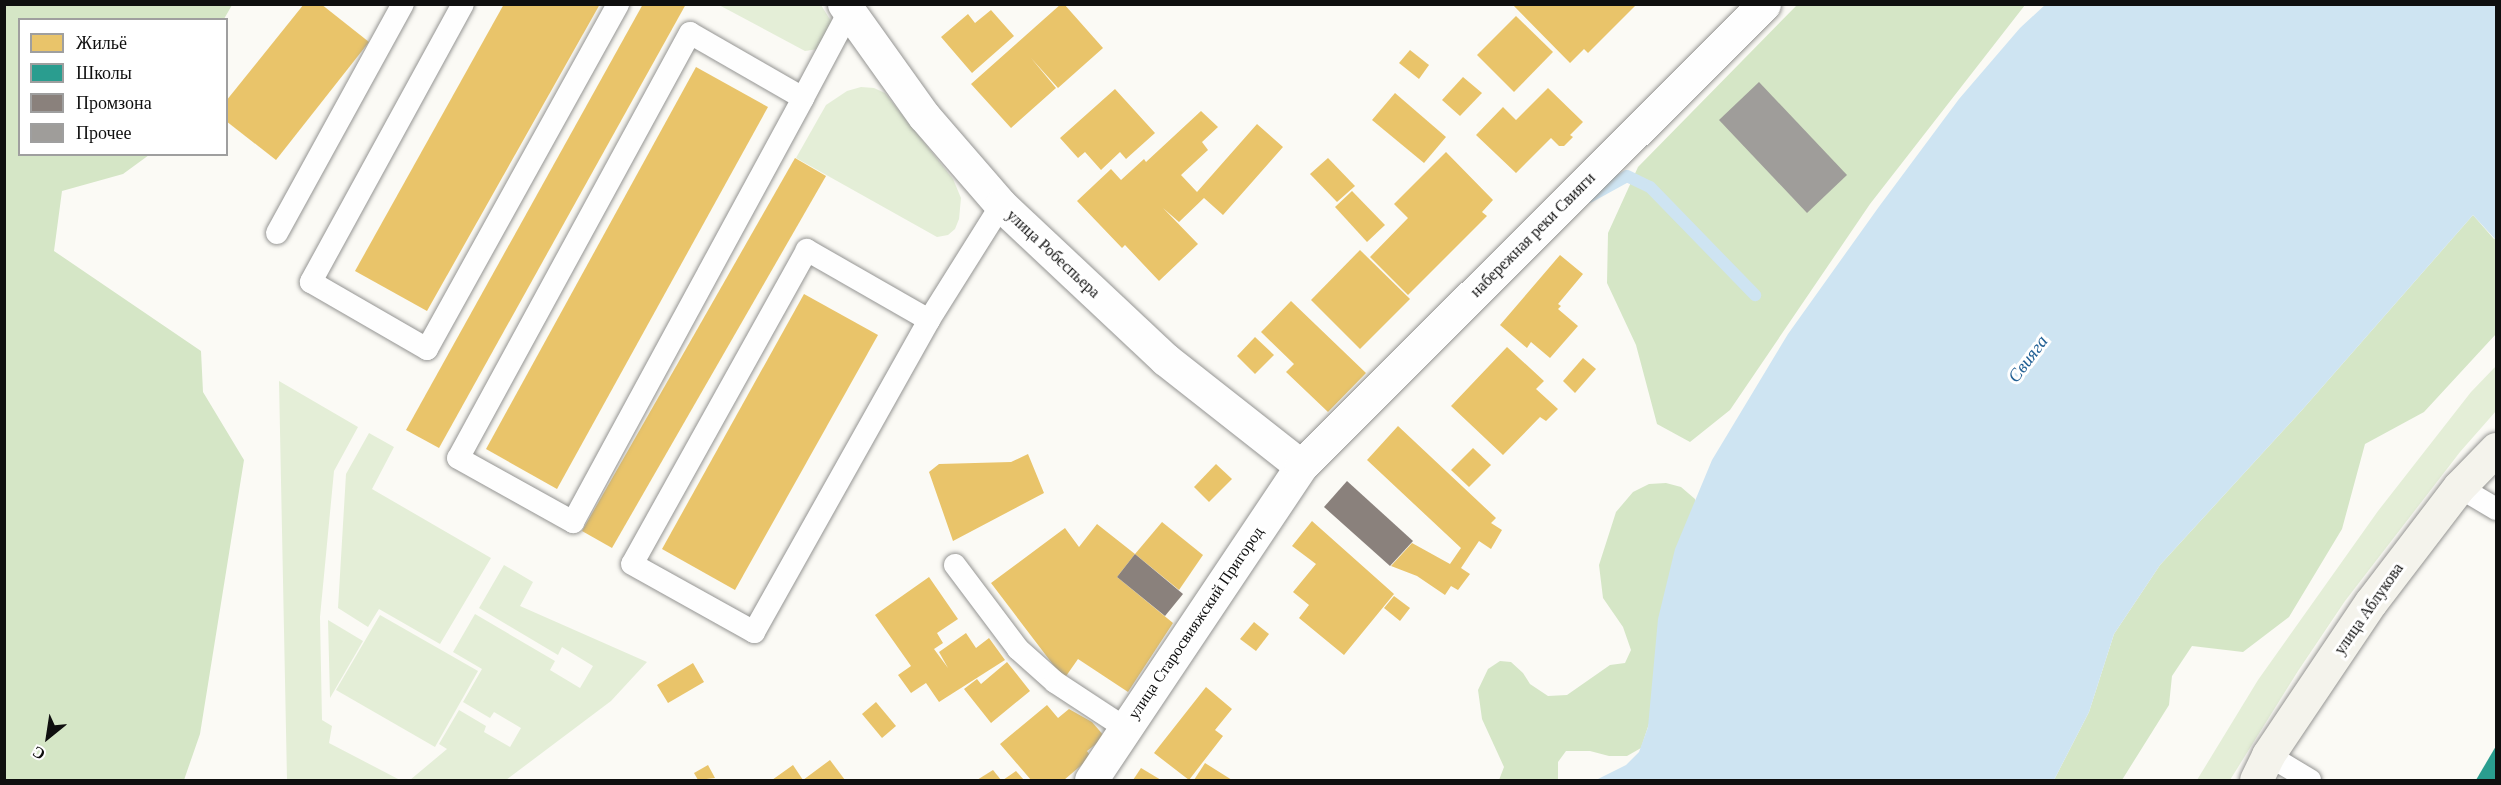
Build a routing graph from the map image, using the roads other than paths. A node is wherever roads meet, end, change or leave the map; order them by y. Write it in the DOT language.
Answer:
graph roads {
  1 [pos="403,4"];
  2 [pos="463,4"];
  3 [pos="618,4"];
  4 [pos="1764,4"];
  5 [pos="847,8"];
  6 [pos="804,98"];
  7 [pos="1001,205"];
  8 [pos="277,233"];
  9 [pos="929,320"];
  10 [pos="2496,449"];
  11 [pos="1301,466"];
  12 [pos="2459,487"];
  13 [pos="2496,509"];
  14 [pos="955,564"];
  15 [pos="1125,728"];
  16 [pos="2262,768"];
  17 [pos="1091,780"];
  18 [pos="2310,780"];
  1 -- 8 [label="lane"];
  2 -- 3 [label="lane"];
  4 -- 11 [label="street, набережная реки Свияги"];
  5 -- 6 [label="lane"];
  5 -- 7 [label="street, улица Робеспьера"];
  6 -- 6 [label="lane"];
  7 -- 9 [label="lane"];
  7 -- 11 [label="street, улица Робеспьера"];
  9 -- 9 [label="lane"];
  10 -- 12 [label="street, улица Аблукова"];
  11 -- 15 [label="street, улица Старосвияжский Пригород"];
  12 -- 13 [label="lane"];
  12 -- 16 [label="street, улица Аблукова"];
  14 -- 15 [label="lane"];
  15 -- 17 [label="street, улица Старосвияжский Пригород"];
  16 -- 18 [label="lane"];
}
